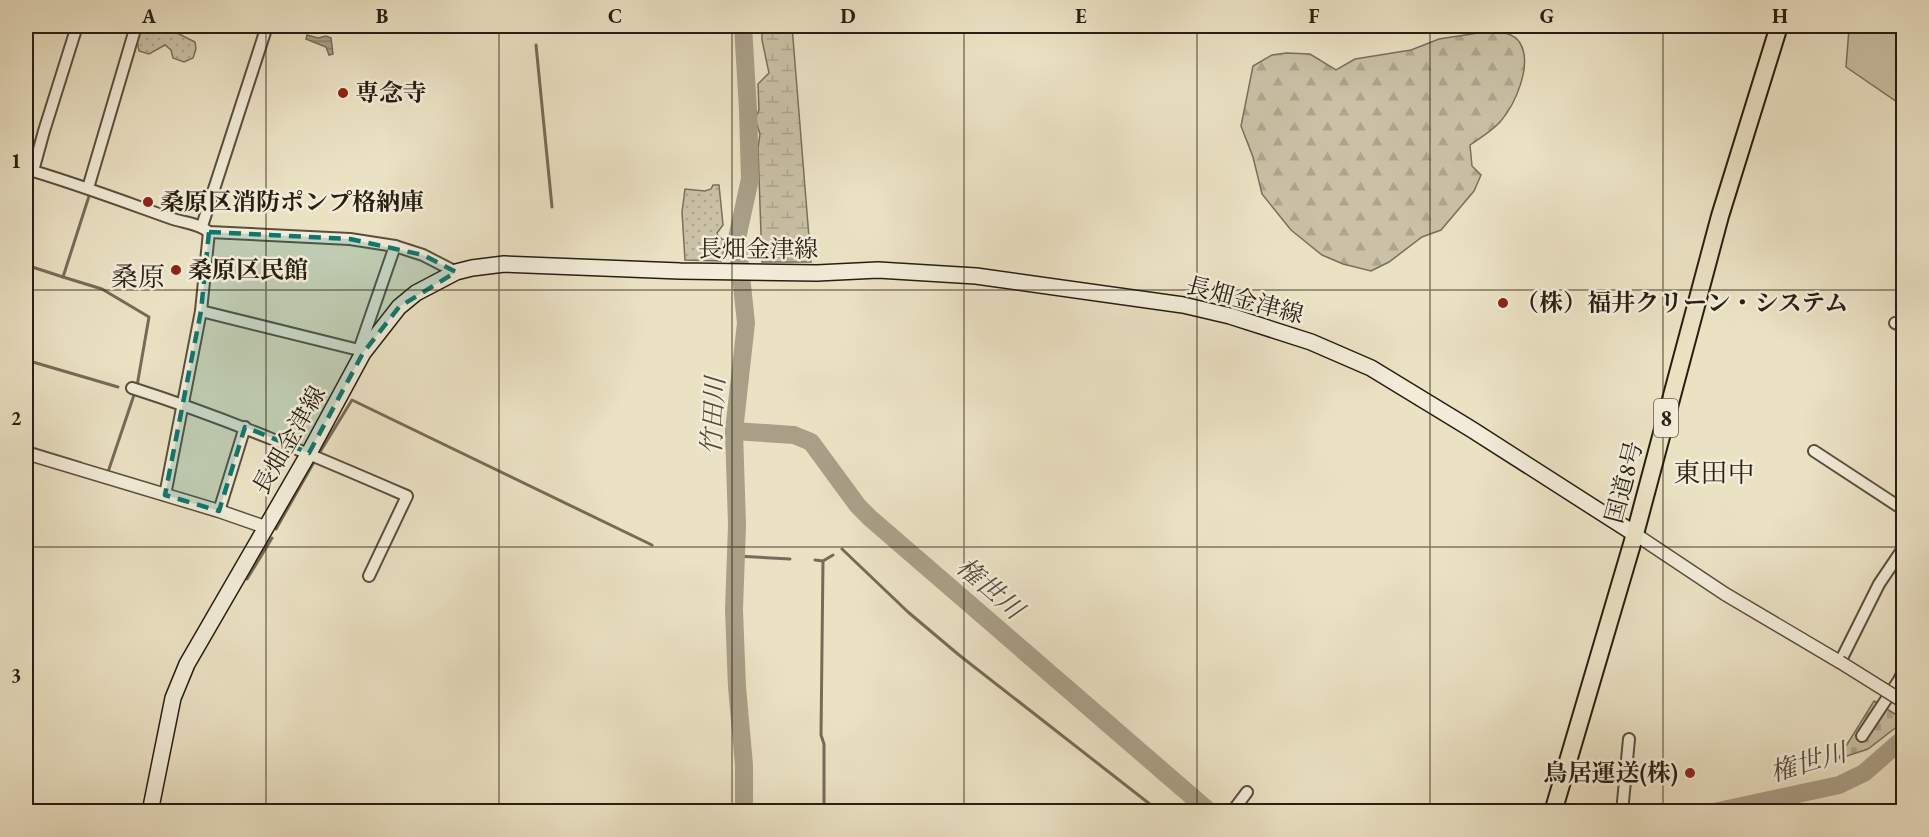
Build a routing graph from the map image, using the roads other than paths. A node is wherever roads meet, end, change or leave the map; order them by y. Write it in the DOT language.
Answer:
graph roads {
  1 [pos="77,26"];
  2 [pos="136,26"];
  3 [pos="267,26"];
  4 [pos="1779,26"];
  5 [pos="87,188"];
  6 [pos="205,229"];
  7 [pos="395,246"];
  8 [pos="456,272"];
  9 [pos="201,311"];
  10 [pos="361,352"];
  11 [pos="132,388"];
  12 [pos="183,404"];
  13 [pos="244,427"];
  14 [pos="1814,451"];
  15 [pos="26,453"];
  16 [pos="309,453"];
  17 [pos="165,495"];
  18 [pos="1904,510"];
  19 [pos="219,511"];
  20 [pos="265,527"];
  21 [pos="1635,534"];
  22 [pos="1904,547"];
  23 [pos="369,576"];
  24 [pos="1840,662"];
  25 [pos="1904,670"];
  26 [pos="1904,702"];
  27 [pos="1862,736"];
  28 [pos="1629,739"];
  29 [pos="1247,792"];
  30 [pos="150,812"];
  31 [pos="1232,812"];
  32 [pos="1553,812"];
  33 [pos="1622,812"];
  1 -- 5 [label="street"];
  2 -- 5 [label="street"];
  3 -- 6 [label="street"];
  4 -- 21 [label="highway, 国道8号 / 8"];
  5 -- 6 [label="street"];
  6 -- 7 [label="street"];
  6 -- 9 [label="street"];
  7 -- 8 [label="street"];
  7 -- 10 [label="street"];
  8 -- 10 [label="main road, 長畑金津線"];
  8 -- 21 [label="main road, 長畑金津線"];
  9 -- 10 [label="street"];
  9 -- 12 [label="street"];
  10 -- 16 [label="main road, 長畑金津線"];
  11 -- 12 [label="street"];
  12 -- 13 [label="street"];
  12 -- 17 [label="street"];
  13 -- 16 [label="street"];
  13 -- 19 [label="street"];
  14 -- 18 [label="street"];
  15 -- 17 [label="street"];
  16 -- 20 [label="main road, 長畑金津線"];
  16 -- 23 [label="street"];
  17 -- 19 [label="street"];
  19 -- 20 [label="street"];
  20 -- 30 [label="main road, 長畑金津線"];
  21 -- 24 [label="street"];
  21 -- 32 [label="highway, 国道8号 / 8"];
  22 -- 24 [label="street"];
  24 -- 26 [label="street, bridge"];
  25 -- 27 [label="street"];
  28 -- 33 [label="street"];
  29 -- 31 [label="street"];
}
